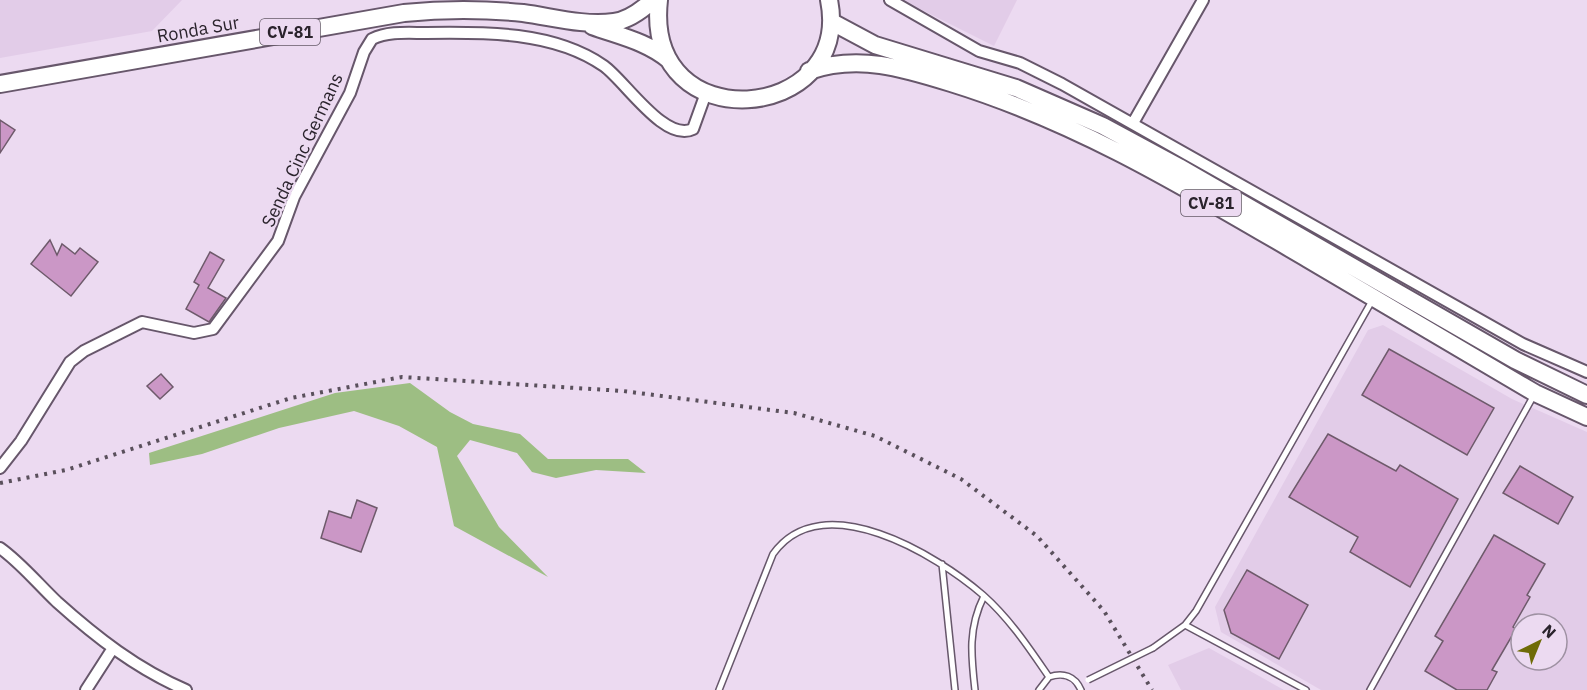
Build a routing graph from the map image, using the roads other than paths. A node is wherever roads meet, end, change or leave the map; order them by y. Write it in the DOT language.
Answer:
graph roads {
  1 [pos="653,0"];
  2 [pos="659,0"];
  3 [pos="829,0"];
  4 [pos="890,0"];
  5 [pos="1203,0"];
  6 [pos="832,22"];
  7 [pos="583,23"];
  8 [pos="670,61"];
  9 [pos="809,71"];
  10 [pos="0,84"];
  11 [pos="706,93"];
  12 [pos="1133,123"];
  13 [pos="1374,298"];
  14 [pos="1587,372"];
  15 [pos="1535,393"];
  16 [pos="1587,395"];
  17 [pos="1587,417"];
  18 [pos="0,468"];
  19 [pos="0,548"];
  20 [pos="942,564"];
  21 [pos="984,596"];
  22 [pos="1185,625"];
  23 [pos="113,648"];
  24 [pos="1048,677"];
  25 [pos="1080,688"];
  26 [pos="86,690"];
  27 [pos="186,690"];
  28 [pos="719,690"];
  29 [pos="955,690"];
  30 [pos="975,690"];
  31 [pos="1039,690"];
  32 [pos="1306,690"];
  33 [pos="1370,690"];
  1 -- 7 [label="main road, Ronda Sur / CV-81"];
  2 -- 8 [label="main road, CV-81"];
  3 -- 6 [label="main road, CV-81"];
  4 -- 12 [label="street"];
  5 -- 12 [label="street"];
  6 -- 9 [label="main road, CV-81"];
  6 -- 16 [label="main road, CV-81"];
  7 -- 8 [label="main road, Ronda Sur / CV-81"];
  7 -- 10 [label="main road, Ronda Sur / CV-81"];
  8 -- 11 [label="main road, CV-81"];
  9 -- 11 [label="main road, CV-81"];
  9 -- 13 [label="main road, CV-81"];
  11 -- 18 [label="street, Senda Cinc Germans"];
  12 -- 14 [label="street"];
  13 -- 15 [label="main road, CV-81"];
  13 -- 22 [label="lane"];
  15 -- 17 [label="main road, CV-81"];
  15 -- 33 [label="lane"];
  19 -- 23 [label="street"];
  20 -- 21 [label="lane"];
  20 -- 28 [label="lane"];
  20 -- 29 [label="lane"];
  21 -- 24 [label="lane"];
  21 -- 30 [label="lane"];
  22 -- 25 [label="lane, bridge"];
  22 -- 32 [label="lane"];
  23 -- 26 [label="street"];
  23 -- 27 [label="street"];
  24 -- 25 [label="lane"];
  24 -- 31 [label="lane"];
}
